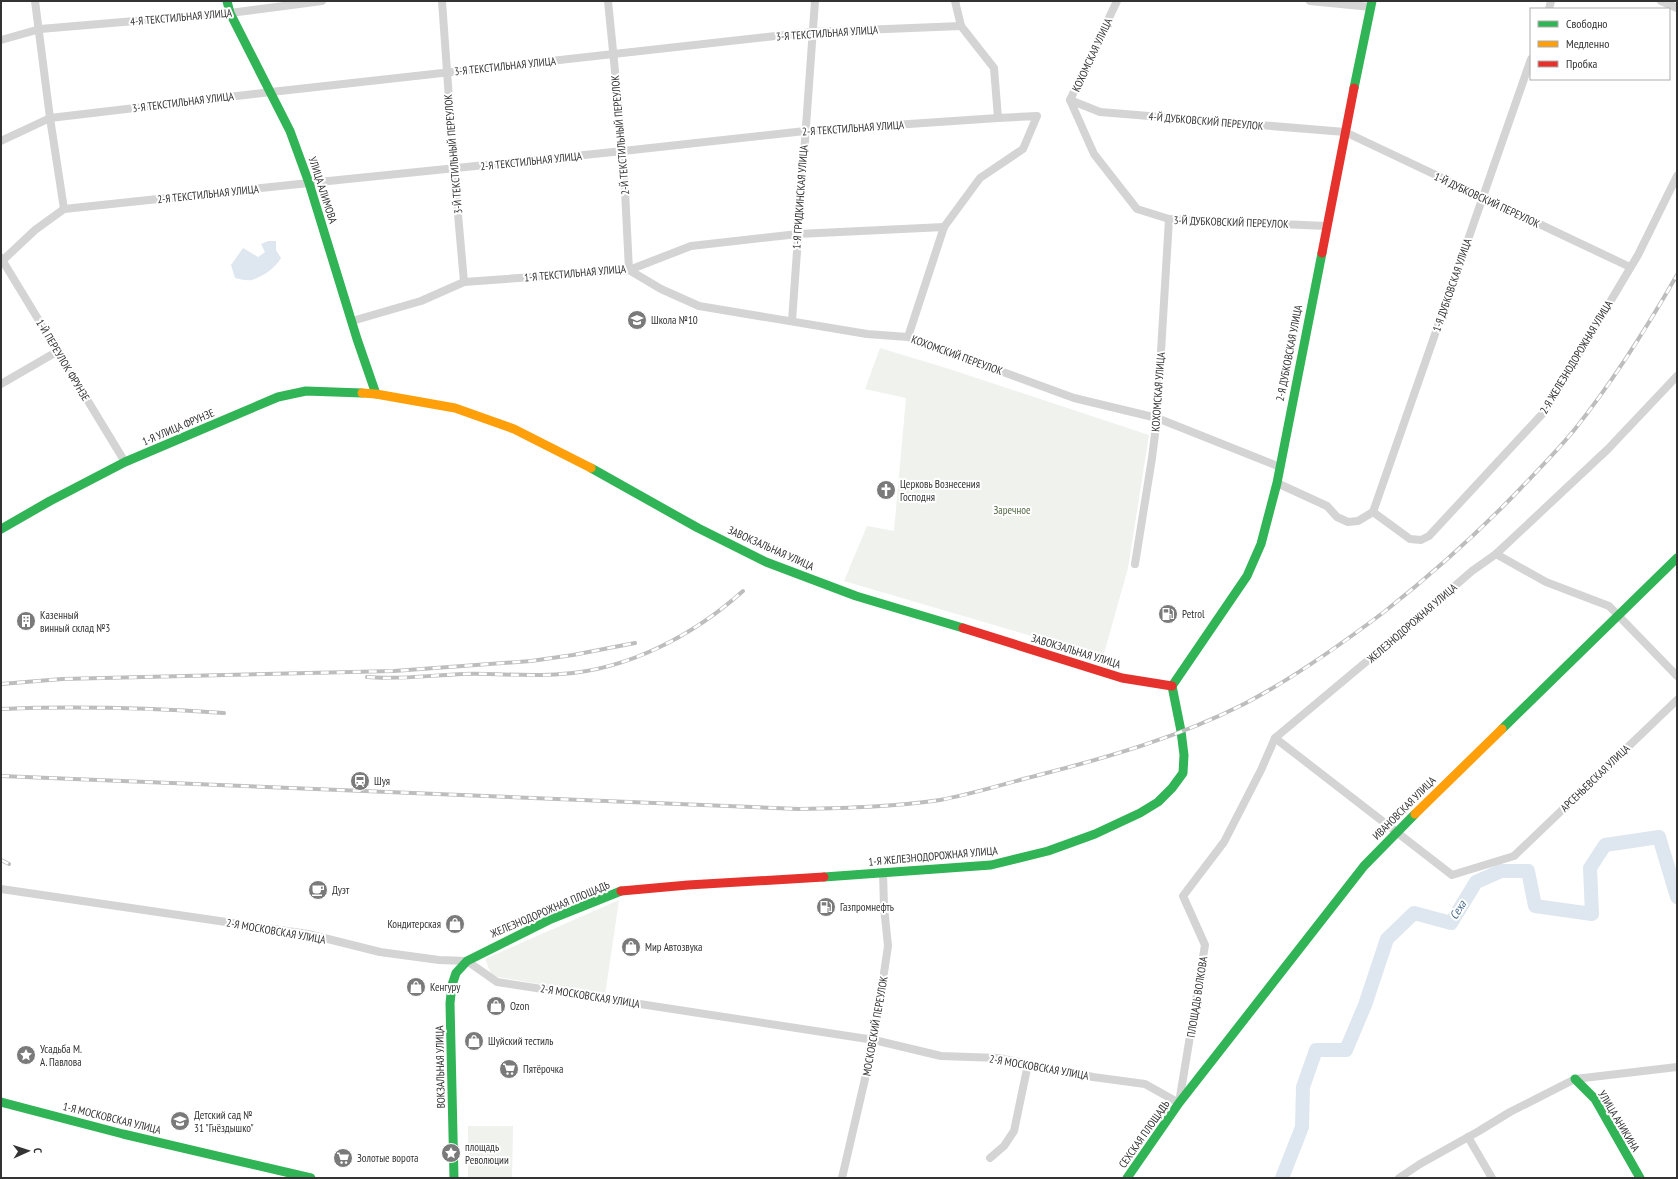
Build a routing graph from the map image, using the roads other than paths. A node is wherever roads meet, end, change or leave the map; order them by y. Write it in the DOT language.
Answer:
graph roads {
  1 [pos="35,1"];
  2 [pos="227,1"];
  3 [pos="322,1"];
  4 [pos="442,1"];
  5 [pos="608,1"];
  6 [pos="815,1"];
  7 [pos="955,1"];
  8 [pos="1117,1"];
  9 [pos="1310,1"];
  10 [pos="1661,1"];
  11 [pos="1372,4"];
  12 [pos="1677,8"];
  13 [pos="230,13"];
  14 [pos="961,26"];
  15 [pos="40,29"];
  16 [pos="812,32"];
  17 [pos="1,40"];
  18 [pos="612,54"];
  19 [pos="1530,62"];
  20 [pos="446,73"];
  21 [pos="271,92"];
  22 [pos="1070,100"];
  23 [pos="50,118"];
  24 [pos="998,118"];
  25 [pos="805,131"];
  26 [pos="1345,132"];
  27 [pos="1,141"];
  28 [pos="623,151"];
  29 [pos="454,169"];
  30 [pos="1677,176"];
  31 [pos="309,183"];
  32 [pos="1482,198"];
  33 [pos="64,209"];
  34 [pos="1137,209"];
  35 [pos="1169,219"];
  36 [pos="1326,226"];
  37 [pos="944,227"];
  38 [pos="798,234"];
  39 [pos="2,260"];
  40 [pos="1630,267"];
  41 [pos="629,270"];
  42 [pos="464,282"];
  43 [pos="352,321"];
  44 [pos="792,321"];
  45 [pos="908,337"];
  46 [pos="58,351"];
  47 [pos="1677,376"];
  48 [pos="1,384"];
  49 [pos="376,394"];
  50 [pos="1157,418"];
  51 [pos="126,462"];
  52 [pos="1280,467"];
  53 [pos="1277,483"];
  54 [pos="1373,512"];
  55 [pos="1,529"];
  56 [pos="1496,554"];
  57 [pos="1677,558"];
  58 [pos="1135,564"];
  59 [pos="1618,614"];
  60 [pos="1677,676"];
  61 [pos="1172,686"];
  62 [pos="1677,700"];
  63 [pos="1275,738"];
  64 [pos="1396,832"];
  65 [pos="884,872"];
  66 [pos="1,889"];
  67 [pos="621,891"];
  68 [pos="1183,896"];
  69 [pos="467,961"];
  70 [pos="874,1040"];
  71 [pos="1028,1064"];
  72 [pos="1677,1067"];
  73 [pos="1574,1079"];
  74 [pos="1,1102"];
  75 [pos="1180,1103"];
  76 [pos="1468,1137"];
  77 [pos="990,1158"];
  78 [pos="311,1178"];
  79 [pos="454,1178"];
  80 [pos="842,1178"];
  81 [pos="1128,1178"];
  82 [pos="1399,1178"];
  83 [pos="1492,1178"];
  84 [pos="1640,1178"];
  1 -- 15 [label="street"];
  2 -- 13 [label="main road, УЛИЦА АЛИМОВА"];
  3 -- 13 [label="street, 4-Я ТЕКСТИЛЬНАЯ УЛИЦА"];
  4 -- 20 [label="street, 3-Й ТЕКСТИЛЬНЫЙ ПЕРЕУЛОК"];
  5 -- 18 [label="street, 2-Й ТЕКСТИЛЬНЫЙ ПЕРЕУЛОК"];
  6 -- 16 [label="street, 1-Я ГРИДКИНСКАЯ УЛИЦА"];
  7 -- 14 [label="street"];
  8 -- 22 [label="street, КОХОМСКАЯ УЛИЦА"];
  9 -- 11 [label="street"];
  10 -- 12 [label="street"];
  11 -- 26 [label="main road, 2-Я ДУБКОВСКАЯ УЛИЦА"];
  13 -- 15 [label="street, 4-Я ТЕКСТИЛЬНАЯ УЛИЦА"];
  13 -- 21 [label="main road, УЛИЦА АЛИМОВА"];
  14 -- 16 [label="street, 3-Я ТЕКСТИЛЬНАЯ УЛИЦА"];
  14 -- 24 [label="street"];
  15 -- 17 [label="street, 4-Я ТЕКСТИЛЬНАЯ УЛИЦА"];
  15 -- 23 [label="street"];
  16 -- 18 [label="street, 3-Я ТЕКСТИЛЬНАЯ УЛИЦА"];
  16 -- 25 [label="street, 1-Я ГРИДКИНСКАЯ УЛИЦА"];
  18 -- 20 [label="street, 3-Я ТЕКСТИЛЬНАЯ УЛИЦА"];
  18 -- 28 [label="street, 2-Й ТЕКСТИЛЬНЫЙ ПЕРЕУЛОК"];
  19 -- 32 [label="street, 1-Я ДУБКОВСКАЯ УЛИЦА"];
  20 -- 21 [label="street, 3-Я ТЕКСТИЛЬНАЯ УЛИЦА"];
  20 -- 29 [label="street, 3-Й ТЕКСТИЛЬНЫЙ ПЕРЕУЛОК"];
  21 -- 23 [label="street, 3-Я ТЕКСТИЛЬНАЯ УЛИЦА"];
  21 -- 31 [label="main road, УЛИЦА АЛИМОВА"];
  22 -- 26 [label="street, 4-Й ДУБКОВСКИЙ ПЕРЕУЛОК"];
  22 -- 34 [label="street, КОХОМСКАЯ УЛИЦА"];
  23 -- 27 [label="street, 3-Я ТЕКСТИЛЬНАЯ УЛИЦА"];
  23 -- 33 [label="street"];
  24 -- 25 [label="street, 2-Я ТЕКСТИЛЬНАЯ УЛИЦА"];
  24 -- 37 [label="street, 2-Я ТЕКСТИЛЬНАЯ УЛИЦА"];
  25 -- 28 [label="street, 2-Я ТЕКСТИЛЬНАЯ УЛИЦА"];
  25 -- 38 [label="street, 1-Я ГРИДКИНСКАЯ УЛИЦА"];
  26 -- 32 [label="street, 1-Й ДУБКОВСКИЙ ПЕРЕУЛОК"];
  26 -- 36 [label="main road, 2-Я ДУБКОВСКАЯ УЛИЦА"];
  28 -- 29 [label="street, 2-Я ТЕКСТИЛЬНАЯ УЛИЦА"];
  28 -- 41 [label="street, 2-Й ТЕКСТИЛЬНЫЙ ПЕРЕУЛОК"];
  29 -- 31 [label="street, 2-Я ТЕКСТИЛЬНАЯ УЛИЦА"];
  29 -- 42 [label="street, 3-Й ТЕКСТИЛЬНЫЙ ПЕРЕУЛОК"];
  30 -- 40 [label="street, 2-Я ЖЕЛЕЗНОДОРОЖНАЯ УЛИЦА"];
  31 -- 33 [label="street, 2-Я ТЕКСТИЛЬНАЯ УЛИЦА"];
  31 -- 43 [label="main road, УЛИЦА АЛИМОВА"];
  32 -- 40 [label="street, 1-Й ДУБКОВСКИЙ ПЕРЕУЛОК"];
  32 -- 54 [label="street, 1-Я ДУБКОВСКАЯ УЛИЦА"];
  33 -- 39 [label="street"];
  34 -- 35 [label="street, 3-Й ДУБКОВСКИЙ ПЕРЕУЛОК"];
  35 -- 36 [label="street, 3-Й ДУБКОВСКИЙ ПЕРЕУЛОК"];
  35 -- 50 [label="street, КОХОМСКАЯ УЛИЦА"];
  36 -- 52 [label="main road, 2-Я ДУБКОВСКАЯ УЛИЦА"];
  37 -- 38 [label="street, 1-Я ТЕКСТИЛЬНАЯ УЛИЦА"];
  37 -- 45 [label="street"];
  38 -- 41 [label="street, 1-Я ТЕКСТИЛЬНАЯ УЛИЦА"];
  38 -- 44 [label="street, 1-Я ГРИДКИНСКАЯ УЛИЦА"];
  39 -- 46 [label="street, 1-Й ПЕРЕУЛОК ФРУНЗЕ"];
  40 -- 54 [label="street, 2-Я ЖЕЛЕЗНОДОРОЖНАЯ УЛИЦА"];
  41 -- 42 [label="street, 1-Я ТЕКСТИЛЬНАЯ УЛИЦА"];
  41 -- 44 [label="street, КОХОМСКИЙ ПЕРЕУЛОК"];
  42 -- 43 [label="street, 1-Я ТЕКСТИЛЬНАЯ УЛИЦА"];
  43 -- 49 [label="main road, УЛИЦА АЛИМОВА"];
  44 -- 45 [label="street, КОХОМСКИЙ ПЕРЕУЛОК"];
  45 -- 50 [label="street, КОХОМСКИЙ ПЕРЕУЛОК"];
  46 -- 48 [label="street"];
  46 -- 51 [label="street, 1-Й ПЕРЕУЛОК ФРУНЗЕ"];
  47 -- 56 [label="street, ЖЕЛЕЗНОДОРОЖНАЯ УЛИЦА"];
  49 -- 51 [label="main road, 1-Я УЛИЦА ФРУНЗЕ"];
  49 -- 61 [label="main road, ЗАВОКЗАЛЬНАЯ УЛИЦА"];
  50 -- 52 [label="street, КОХОМСКИЙ ПЕРЕУЛОК"];
  50 -- 58 [label="street, КОХОМСКАЯ УЛИЦА"];
  51 -- 55 [label="main road, 1-Я УЛИЦА ФРУНЗЕ"];
  52 -- 53 [label="main road, 2-Я ДУБКОВСКАЯ УЛИЦА"];
  53 -- 54 [label="street"];
  53 -- 61 [label="main road, 2-Я ДУБКОВСКАЯ УЛИЦА"];
  56 -- 59 [label="street"];
  56 -- 63 [label="street, ЖЕЛЕЗНОДОРОЖНАЯ УЛИЦА"];
  57 -- 59 [label="main road, ИВАНОВСКАЯ УЛИЦА"];
  59 -- 60 [label="street"];
  59 -- 64 [label="main road, ИВАНОВСКАЯ УЛИЦА"];
  61 -- 65 [label="main road, 1-Я ЖЕЛЕЗНОДОРОЖНАЯ УЛИЦА"];
  62 -- 64 [label="street, АРСЕНЬЕВСКАЯ УЛИЦА"];
  63 -- 64 [label="street"];
  63 -- 68 [label="street, ЖЕЛЕЗНОДОРОЖНАЯ УЛИЦА"];
  64 -- 75 [label="main road, ИВАНОВСКАЯ УЛИЦА"];
  65 -- 67 [label="main road, 1-Я ЖЕЛЕЗНОДОРОЖНАЯ УЛИЦА"];
  65 -- 70 [label="street, МОСКОВСКИЙ ПЕРЕУЛОК"];
  66 -- 69 [label="street, 2-Я МОСКОВСКАЯ УЛИЦА"];
  67 -- 69 [label="main road, ЖЕЛЕЗНОДОРОЖНАЯ ПЛОЩАДЬ"];
  68 -- 75 [label="street, ПЛОЩАДЬ ВОЛКОВА"];
  69 -- 70 [label="street, 2-Я МОСКОВСКАЯ УЛИЦА"];
  69 -- 79 [label="main road, ВОКЗАЛЬНАЯ УЛИЦА"];
  70 -- 71 [label="street, 2-Я МОСКОВСКАЯ УЛИЦА"];
  70 -- 80 [label="street, МОСКОВСКИЙ ПЕРЕУЛОК"];
  71 -- 75 [label="street, 2-Я МОСКОВСКАЯ УЛИЦА"];
  71 -- 77 [label="street"];
  72 -- 73 [label="street"];
  73 -- 76 [label="street"];
  73 -- 84 [label="main road, УЛИЦА АНИКИНА"];
  74 -- 78 [label="main road, 1-Я МОСКОВСКАЯ УЛИЦА"];
  75 -- 81 [label="main road, СЕХСКАЯ ПЛОЩАДЬ"];
  76 -- 82 [label="street"];
  76 -- 83 [label="street"];
}
